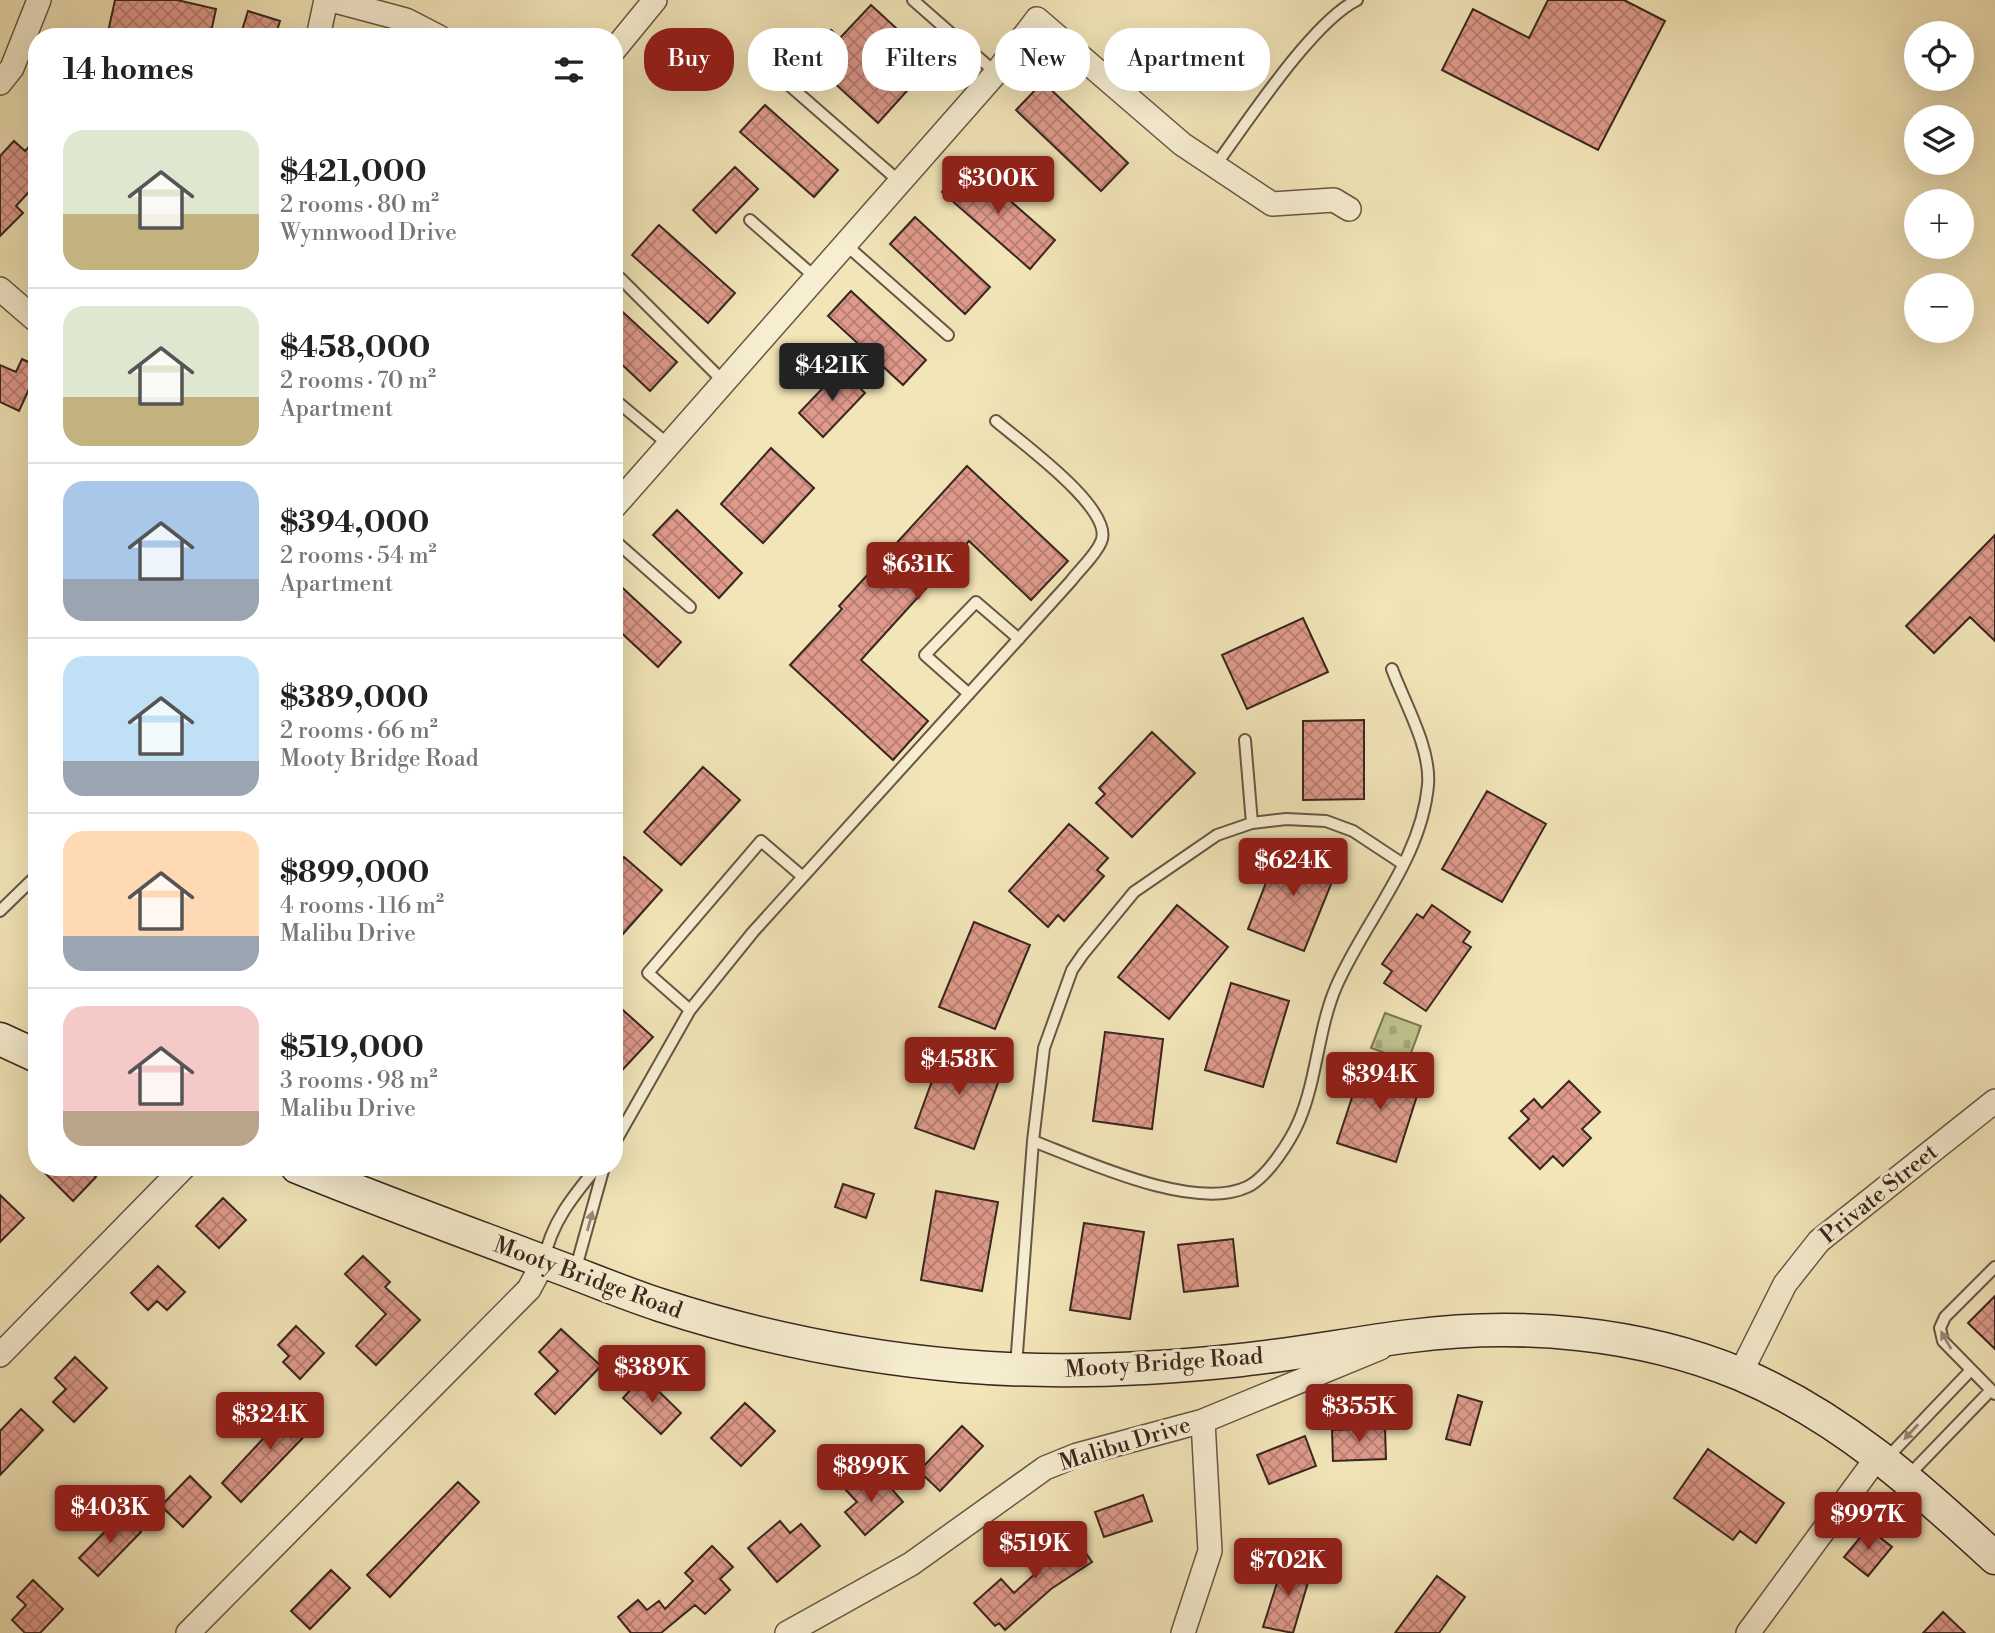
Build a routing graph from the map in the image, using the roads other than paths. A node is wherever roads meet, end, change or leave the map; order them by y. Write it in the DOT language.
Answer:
graph roads {
  1 [pos="40,0"];
  2 [pos="328,0"];
  3 [pos="655,0"];
  4 [pos="913,0"];
  5 [pos="1357,0"];
  6 [pos="28,28"];
  7 [pos="320,28"];
  8 [pos="422,28"];
  9 [pos="1030,28"];
  10 [pos="1047,28"];
  11 [pos="28,29"];
  12 [pos="623,39"];
  13 [pos="1090,65"];
  14 [pos="995,72"];
  15 [pos="995,74"];
  16 [pos="0,83"];
  17 [pos="796,91"];
  18 [pos="1215,166"];
  19 [pos="900,182"];
  20 [pos="1349,209"];
  21 [pos="750,220"];
  22 [pos="845,243"];
  23 [pos="816,278"];
  24 [pos="623,281"];
  25 [pos="0,289"];
  26 [pos="28,313"];
  27 [pos="948,335"];
  28 [pos="723,381"];
  29 [pos="623,407"];
  30 [pos="996,421"];
  31 [pos="669,445"];
  32 [pos="623,498"];
  33 [pos="623,548"];
  34 [pos="690,607"];
  35 [pos="1019,639"];
  36 [pos="1392,669"];
  37 [pos="969,694"];
  38 [pos="1245,740"];
  39 [pos="1252,823"];
  40 [pos="1404,864"];
  41 [pos="803,877"];
  42 [pos="28,883"];
  43 [pos="0,911"];
  44 [pos="690,1010"];
  45 [pos="0,1039"];
  46 [pos="28,1052"];
  47 [pos="1995,1101"];
  48 [pos="623,1127"];
  49 [pos="1033,1141"];
  50 [pos="175,1176"];
  51 [pos="319,1176"];
  52 [pos="590,1176"];
  53 [pos="602,1176"];
  54 [pos="544,1261"];
  55 [pos="1995,1267"];
  56 [pos="575,1274"];
  57 [pos="1412,1335"];
  58 [pos="0,1355"];
  59 [pos="1016,1369"];
  60 [pos="1971,1370"];
  61 [pos="1740,1374"];
  62 [pos="1993,1392"];
  63 [pos="1203,1421"];
  64 [pos="1891,1464"];
  65 [pos="1995,1558"];
  66 [pos="188,1633"];
  67 [pos="787,1633"];
  68 [pos="1182,1633"];
  69 [pos="1748,1633"];
  1 -- 6 [label="street"];
  2 -- 7 [label="street"];
  2 -- 8 [label="street"];
  3 -- 12 [label="street"];
  4 -- 14 [label="lane"];
  5 -- 18 [label="lane"];
  9 -- 10 [label="street"];
  11 -- 16 [label="street"];
  13 -- 18 [label="street"];
  15 -- 19 [label="street"];
  17 -- 19 [label="lane"];
  18 -- 20 [label="street"];
  19 -- 22 [label="street"];
  21 -- 23 [label="lane"];
  22 -- 23 [label="street"];
  22 -- 27 [label="lane"];
  23 -- 28 [label="street"];
  24 -- 28 [label="lane"];
  25 -- 26 [label="street"];
  28 -- 31 [label="street"];
  29 -- 31 [label="lane"];
  30 -- 35 [label="lane"];
  31 -- 32 [label="street"];
  33 -- 34 [label="lane"];
  35 -- 37 [label="lane"];
  35 -- 37 [label="lane"];
  36 -- 40 [label="lane"];
  37 -- 41 [label="lane"];
  38 -- 39 [label="lane"];
  39 -- 40 [label="lane"];
  39 -- 49 [label="lane"];
  40 -- 49 [label="lane"];
  41 -- 44 [label="lane"];
  41 -- 44 [label="lane"];
  42 -- 43 [label="lane"];
  44 -- 48 [label="lane"];
  45 -- 46 [label="main road"];
  47 -- 61 [label="street, Private Street"];
  49 -- 59 [label="lane"];
  50 -- 58 [label="street"];
  51 -- 54 [label="main road, Mooty Bridge Road"];
  52 -- 54 [label="lane"];
  56 -- 53 [label="lane, one-way"];
  54 -- 56 [label="main road, Mooty Bridge Road"];
  54 -- 66 [label="street"];
  60 -- 55 [label="lane, one-way"];
  56 -- 59 [label="main road, Mooty Bridge Road"];
  57 -- 59 [label="main road, Mooty Bridge Road"];
  57 -- 61 [label="main road, Mooty Bridge Road"];
  57 -- 63 [label="street, Malibu Drive"];
  60 -- 62 [label="lane"];
  60 -- 64 [label="lane, one-way"];
  61 -- 64 [label="main road, Mooty Bridge Road"];
  62 -- 64 [label="lane"];
  63 -- 67 [label="street, Malibu Drive"];
  63 -- 68 [label="street"];
  64 -- 65 [label="main road, Mooty Bridge Road"];
  64 -- 69 [label="street"];
}
